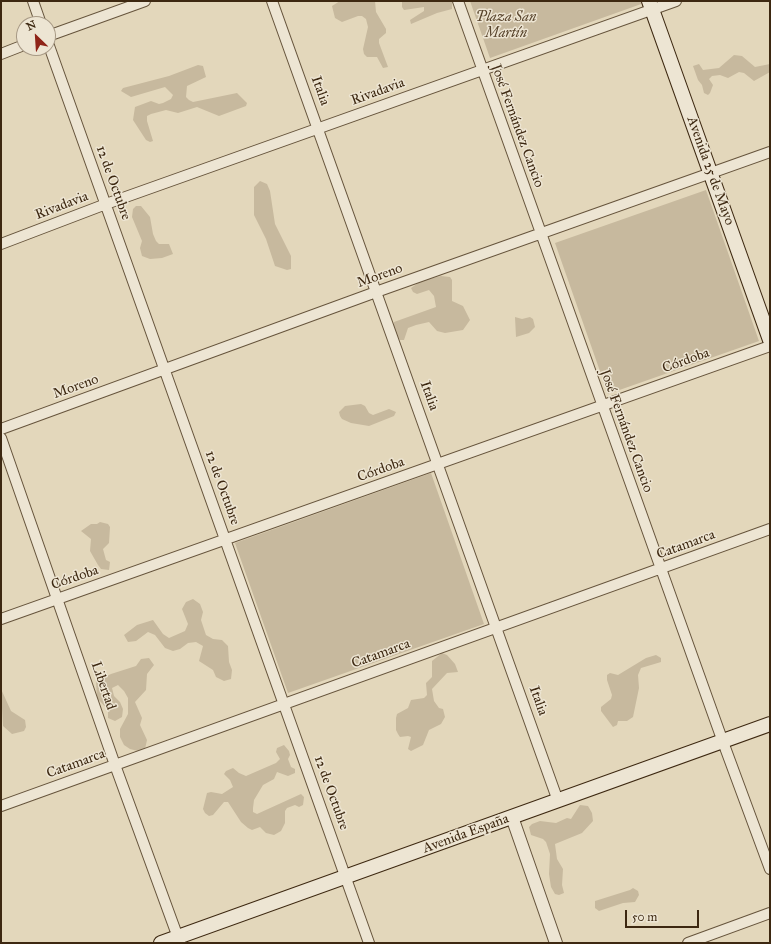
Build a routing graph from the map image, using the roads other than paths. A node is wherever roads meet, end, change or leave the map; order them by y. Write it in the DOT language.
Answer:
graph roads {
  1 [pos="33,1"];
  2 [pos="145,1"];
  3 [pos="272,1"];
  4 [pos="458,1"];
  5 [pos="676,1"];
  6 [pos="651,5"];
  7 [pos="38,16"];
  8 [pos="56,33"];
  9 [pos="16,48"];
  10 [pos="1,54"];
  11 [pos="53,56"];
  12 [pos="482,70"];
  13 [pos="318,128"];
  14 [pos="770,152"];
  15 [pos="711,174"];
  16 [pos="106,204"];
  17 [pos="541,235"];
  18 [pos="1,244"];
  19 [pos="376,292"];
  20 [pos="770,340"];
  21 [pos="770,346"];
  22 [pos="165,370"];
  23 [pos="602,406"];
  24 [pos="1,430"];
  25 [pos="1,438"];
  26 [pos="438,464"];
  27 [pos="770,529"];
  28 [pos="226,540"];
  29 [pos="661,569"];
  30 [pos="57,599"];
  31 [pos="1,619"];
  32 [pos="496,627"];
  33 [pos="284,704"];
  34 [pos="770,724"];
  35 [pos="722,742"];
  36 [pos="115,765"];
  37 [pos="558,801"];
  38 [pos="1,806"];
  39 [pos="512,817"];
  40 [pos="770,869"];
  41 [pos="346,877"];
  42 [pos="770,913"];
  43 [pos="179,940"];
  44 [pos="161,943"];
  45 [pos="369,943"];
  46 [pos="556,943"];
  47 [pos="688,943"];
  1 -- 7 [label="street"];
  2 -- 8 [label="street"];
  3 -- 13 [label="street, Italia"];
  4 -- 12 [label="street, José Fernández Cancio"];
  5 -- 6 [label="street, Rivadavia"];
  6 -- 12 [label="street, Rivadavia"];
  6 -- 15 [label="main road, Avenida 25 de Mayo"];
  9 -- 10 [label="street"];
  11 -- 16 [label="street, 12 de Octubre"];
  12 -- 13 [label="street, Rivadavia"];
  12 -- 17 [label="street, José Fernández Cancio"];
  13 -- 16 [label="street, Rivadavia"];
  13 -- 19 [label="street, Italia"];
  14 -- 15 [label="street, Moreno"];
  15 -- 17 [label="street, Moreno"];
  15 -- 20 [label="main road, Avenida 25 de Mayo"];
  16 -- 18 [label="street, Rivadavia"];
  16 -- 22 [label="street, 12 de Octubre"];
  17 -- 19 [label="street, Moreno"];
  17 -- 23 [label="street, José Fernández Cancio"];
  19 -- 22 [label="street, Moreno"];
  19 -- 26 [label="street, Italia"];
  21 -- 23 [label="street, Córdoba"];
  22 -- 24 [label="street, Moreno"];
  22 -- 28 [label="street, 12 de Octubre"];
  23 -- 26 [label="street, Córdoba"];
  23 -- 29 [label="street, José Fernández Cancio"];
  25 -- 30 [label="street, Libertad"];
  26 -- 28 [label="street, Córdoba"];
  26 -- 32 [label="street, Italia"];
  27 -- 29 [label="street, Catamarca"];
  28 -- 30 [label="street, Córdoba"];
  28 -- 33 [label="street, 12 de Octubre"];
  29 -- 32 [label="street, Catamarca"];
  29 -- 35 [label="street, José Fernández Cancio"];
  30 -- 31 [label="street, Córdoba"];
  30 -- 36 [label="street, Libertad"];
  32 -- 33 [label="street, Catamarca"];
  32 -- 37 [label="street, Italia"];
  33 -- 36 [label="street, Catamarca"];
  33 -- 41 [label="street, 12 de Octubre"];
  34 -- 35 [label="main road, Avenida España"];
  35 -- 37 [label="main road, Avenida España"];
  35 -- 40 [label="street, José Fernández Cancio"];
  36 -- 38 [label="street, Catamarca"];
  36 -- 43 [label="street, Libertad"];
  37 -- 39 [label="main road, Avenida España"];
  39 -- 41 [label="main road, Avenida España"];
  39 -- 46 [label="street"];
  41 -- 43 [label="main road, Avenida España"];
  41 -- 45 [label="street, 12 de Octubre"];
  42 -- 47 [label="street"];
  43 -- 44 [label="main road, Avenida España"];
}
